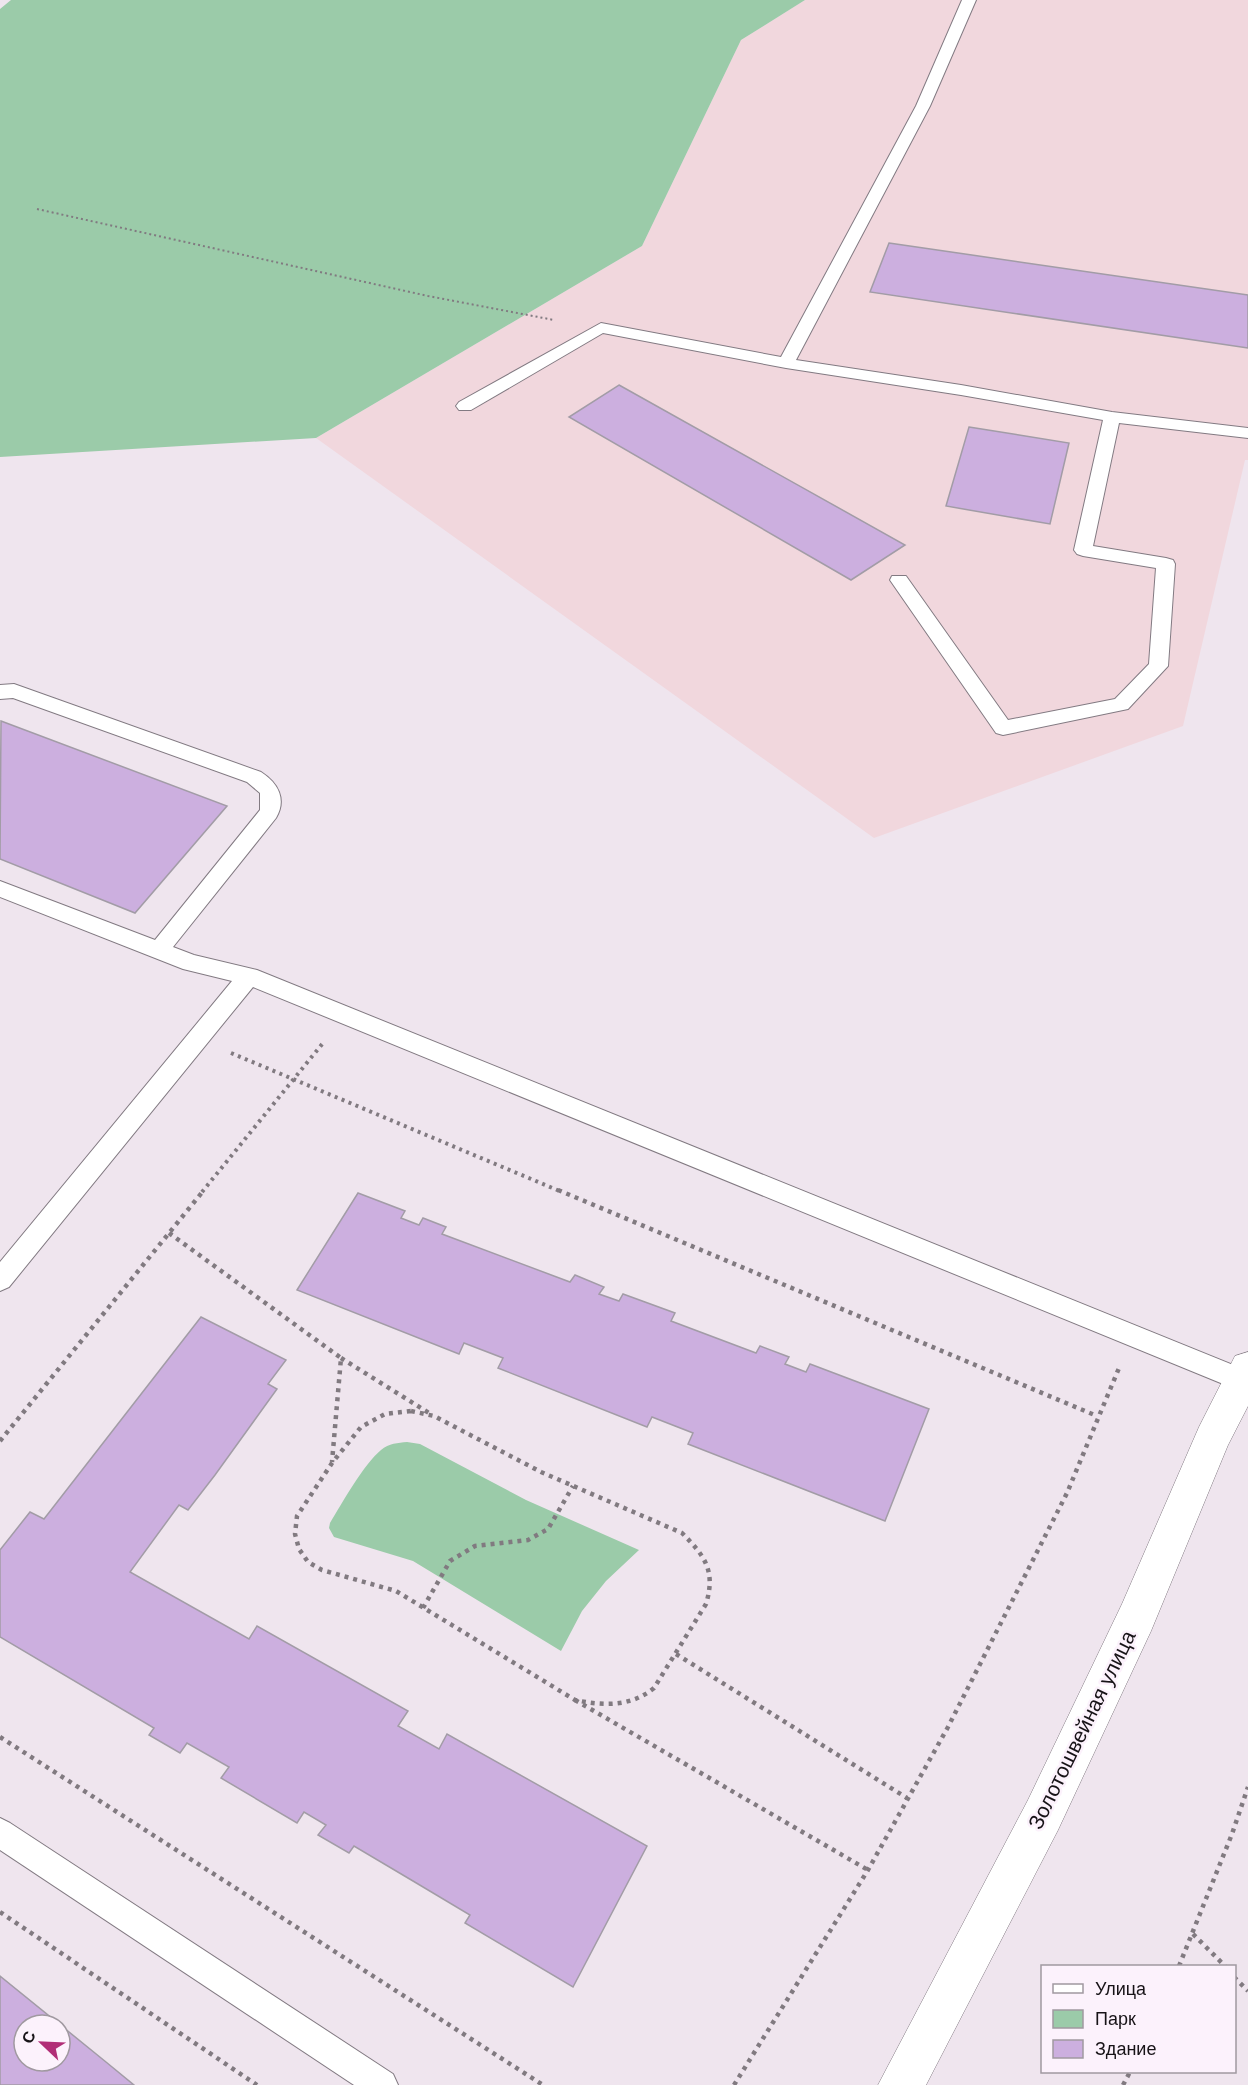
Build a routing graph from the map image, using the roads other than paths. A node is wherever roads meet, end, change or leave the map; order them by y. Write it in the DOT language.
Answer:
graph roads {
  1 [pos="969,0"];
  2 [pos="786,363"];
  3 [pos="465,406"];
  4 [pos="1112,417"];
  5 [pos="1248,433"];
  6 [pos="899,580"];
  7 [pos="0,692"];
  8 [pos="0,889"];
  9 [pos="159,950"];
  10 [pos="249,976"];
  11 [pos="5,1267"];
  12 [pos="1245,1374"];
  13 [pos="0,1833"];
  14 [pos="382,2085"];
  15 [pos="901,2085"];
  1 -- 2 [label="lane"];
  2 -- 3 [label="lane"];
  2 -- 4 [label="lane"];
  4 -- 5 [label="lane"];
  4 -- 6 [label="lane"];
  7 -- 9 [label="lane"];
  8 -- 9 [label="lane"];
  9 -- 10 [label="lane"];
  10 -- 11 [label="lane"];
  10 -- 12 [label="lane"];
  12 -- 15 [label="street, Золотошвейная улица"];
  13 -- 14 [label="lane"];
}
